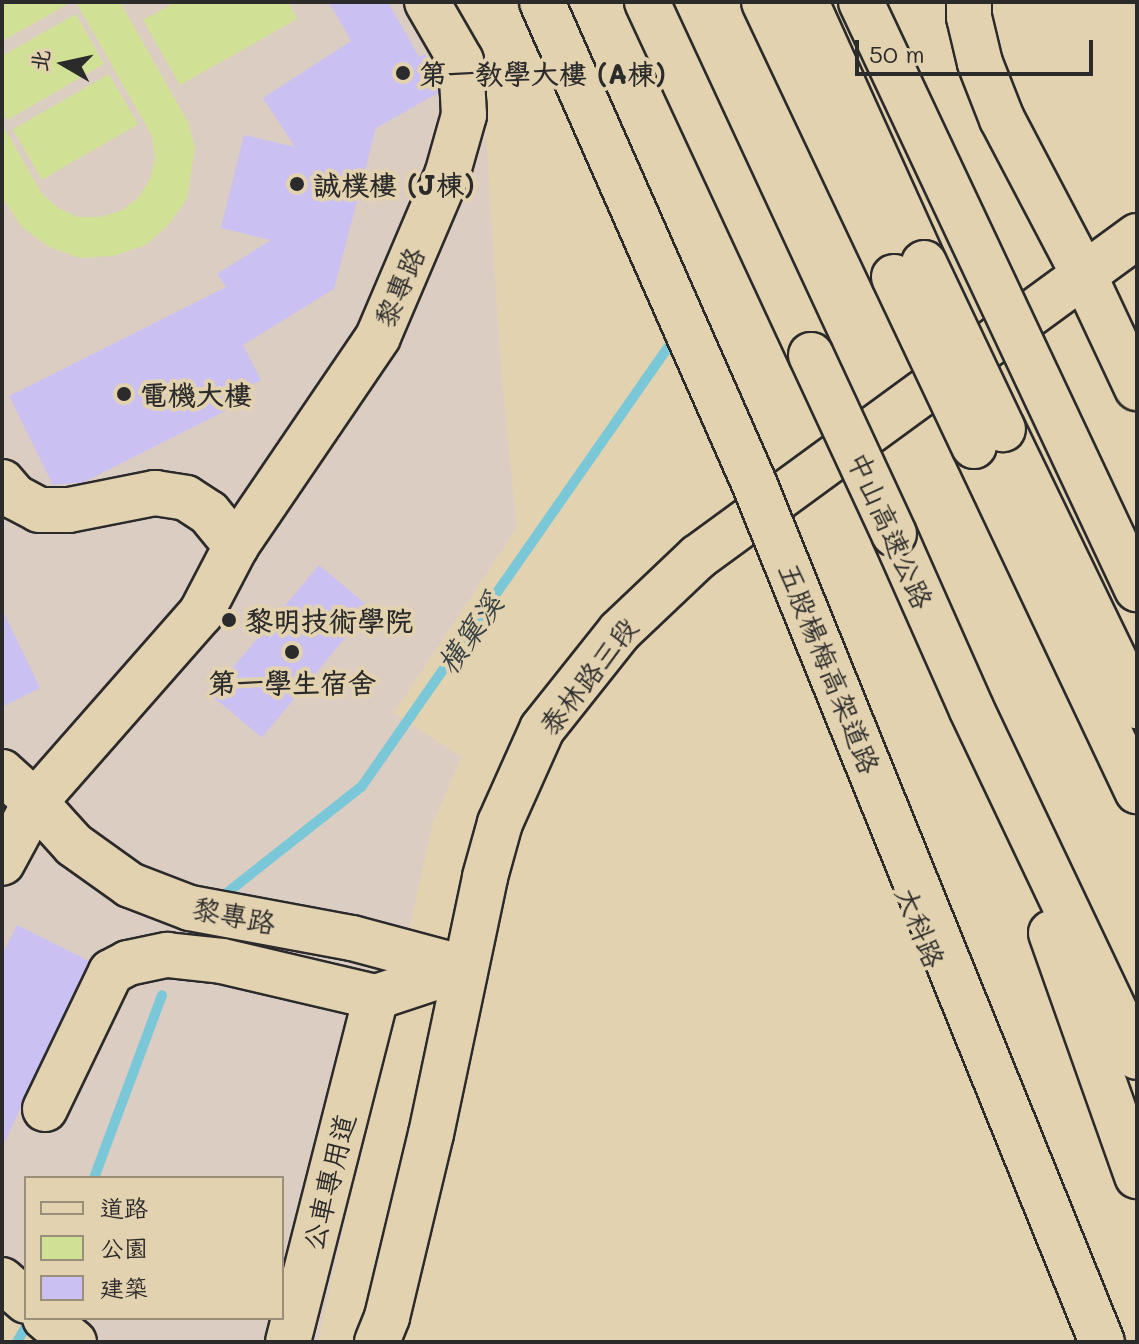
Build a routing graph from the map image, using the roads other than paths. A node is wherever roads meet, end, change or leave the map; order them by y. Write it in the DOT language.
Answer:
graph roads {
  1 [pos="427,2"];
  2 [pos="535,2"];
  3 [pos="542,2"];
  4 [pos="647,2"];
  5 [pos="764,2"];
  6 [pos="806,2"];
  7 [pos="861,2"];
  8 [pos="969,2"];
  9 [pos="1137,236"];
  10 [pos="909,270"];
  11 [pos="1084,275"];
  12 [pos="1137,388"];
  13 [pos="989,438"];
  14 [pos="2,482"];
  15 [pos="757,512"];
  16 [pos="236,546"];
  17 [pos="1137,589"];
  18 [pos="1137,706"];
  19 [pos="971,708"];
  20 [pos="2,772"];
  21 [pos="1137,791"];
  22 [pos="35,802"];
  23 [pos="2,863"];
  24 [pos="464,968"];
  25 [pos="376,997"];
  26 [pos="1137,1057"];
  27 [pos="45,1109"];
  28 [pos="1137,1176"];
  29 [pos="2,1280"];
  30 [pos="24,1300"];
  31 [pos="288,1342"];
  32 [pos="377,1342"];
  33 [pos="1085,1342"];
  34 [pos="1102,1342"];
  1 -- 16 [label="main road, 黎專路"];
  2 -- 15 [label="main road, 大科路"];
  3 -- 34 [label="main road, 五股楊梅高架道路, bridge"];
  4 -- 19 [label="main road, 中山高速公路, bridge"];
  5 -- 10 [label="main road"];
  6 -- 10 [label="main road"];
  7 -- 17 [label="main road, bridge"];
  8 -- 11 [label="main road"];
  9 -- 11 [label="main road, 泰林路三段"];
  10 -- 13 [label="main road, bridge"];
  11 -- 12 [label="main road"];
  11 -- 15 [label="main road, 泰林路三段"];
  13 -- 18 [label="main road"];
  13 -- 21 [label="main road"];
  14 -- 16 [label="main road"];
  15 -- 24 [label="main road, 泰林路三段"];
  15 -- 33 [label="main road, 大科路"];
  16 -- 22 [label="main road, 黎專路"];
  19 -- 26 [label="main road, 中山高速公路"];
  19 -- 28 [label="main road"];
  20 -- 22 [label="main road, 黎專路"];
  22 -- 23 [label="main road, 黎專路"];
  22 -- 24 [label="main road, 黎專路"];
  24 -- 25 [label="main road"];
  24 -- 32 [label="main road, 泰林路三段"];
  25 -- 27 [label="main road"];
  25 -- 31 [label="main road, 公車專用道"];
  29 -- 30 [label="main road"];
}
